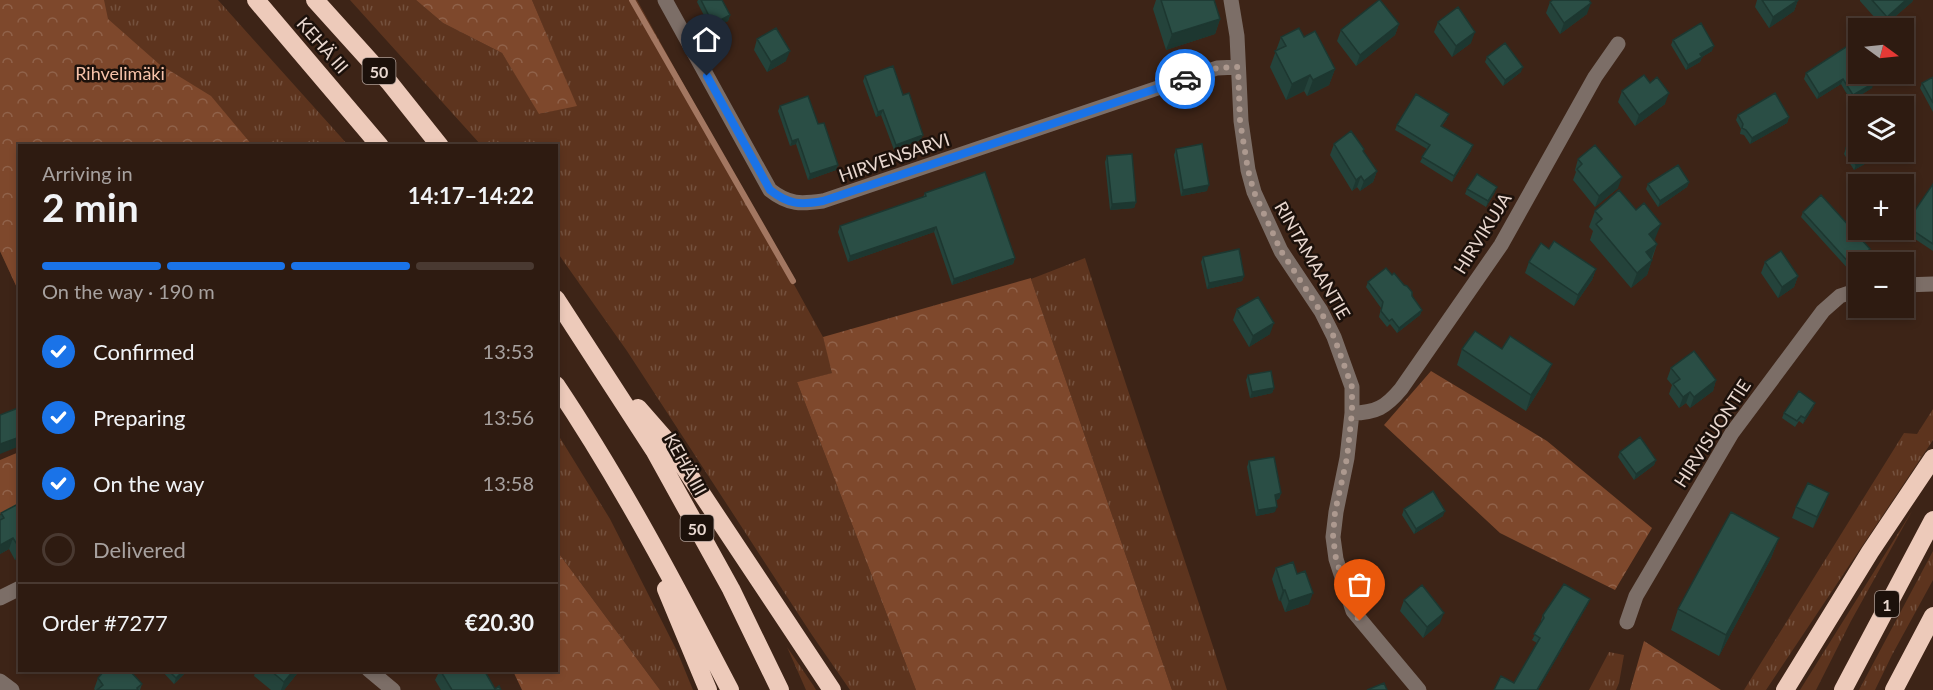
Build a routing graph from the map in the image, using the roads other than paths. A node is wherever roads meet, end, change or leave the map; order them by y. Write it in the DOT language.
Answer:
graph roads {
  1 [pos="255,0"];
  2 [pos="315,0"];
  3 [pos="665,0"];
  4 [pos="1231,0"];
  5 [pos="1618,44"];
  6 [pos="1238,67"];
  7 [pos="378,144"];
  8 [pos="438,144"];
  9 [pos="1933,284"];
  10 [pos="1914,285"];
  11 [pos="1848,293"];
  12 [pos="558,303"];
  13 [pos="604,371"];
  14 [pos="558,388"];
  15 [pos="1352,412"];
  16 [pos="1933,458"];
  17 [pos="636,515"];
  18 [pos="1933,520"];
  19 [pos="18,589"];
  20 [pos="0,598"];
  21 [pos="1933,616"];
  22 [pos="1627,622"];
  23 [pos="371,672"];
  24 [pos="0,681"];
  25 [pos="12,690"];
  26 [pos="393,690"];
  27 [pos="708,690"];
  28 [pos="730,690"];
  29 [pos="780,690"];
  30 [pos="832,690"];
  31 [pos="1419,690"];
  32 [pos="1785,690"];
  33 [pos="1843,690"];
  34 [pos="1894,690"];
  1 -- 7 [label="highway, KEHÄ III / 50"];
  2 -- 8 [label="highway, KEHÄ III / 50"];
  3 -- 6 [label="street, HIRVENSARVI"];
  4 -- 6 [label="street, RINTAMAANTIE"];
  5 -- 15 [label="street, HIRVIKUJA"];
  6 -- 15 [label="street, RINTAMAANTIE"];
  9 -- 10 [label="street"];
  11 -- 22 [label="street, HIRVISUONTIE"];
  12 -- 13 [label="highway, KEHÄ III / 50"];
  13 -- 29 [label="highway, KEHÄ III / 50"];
  13 -- 30 [label="highway"];
  14 -- 17 [label="highway, 50"];
  15 -- 31 [label="street, RINTAMAANTIE"];
  16 -- 32 [label="highway"];
  17 -- 27 [label="highway"];
  17 -- 28 [label="highway, 50"];
  18 -- 33 [label="highway, 1"];
  19 -- 20 [label="street"];
  21 -- 34 [label="highway"];
  23 -- 26 [label="street"];
  24 -- 25 [label="street"];
}
